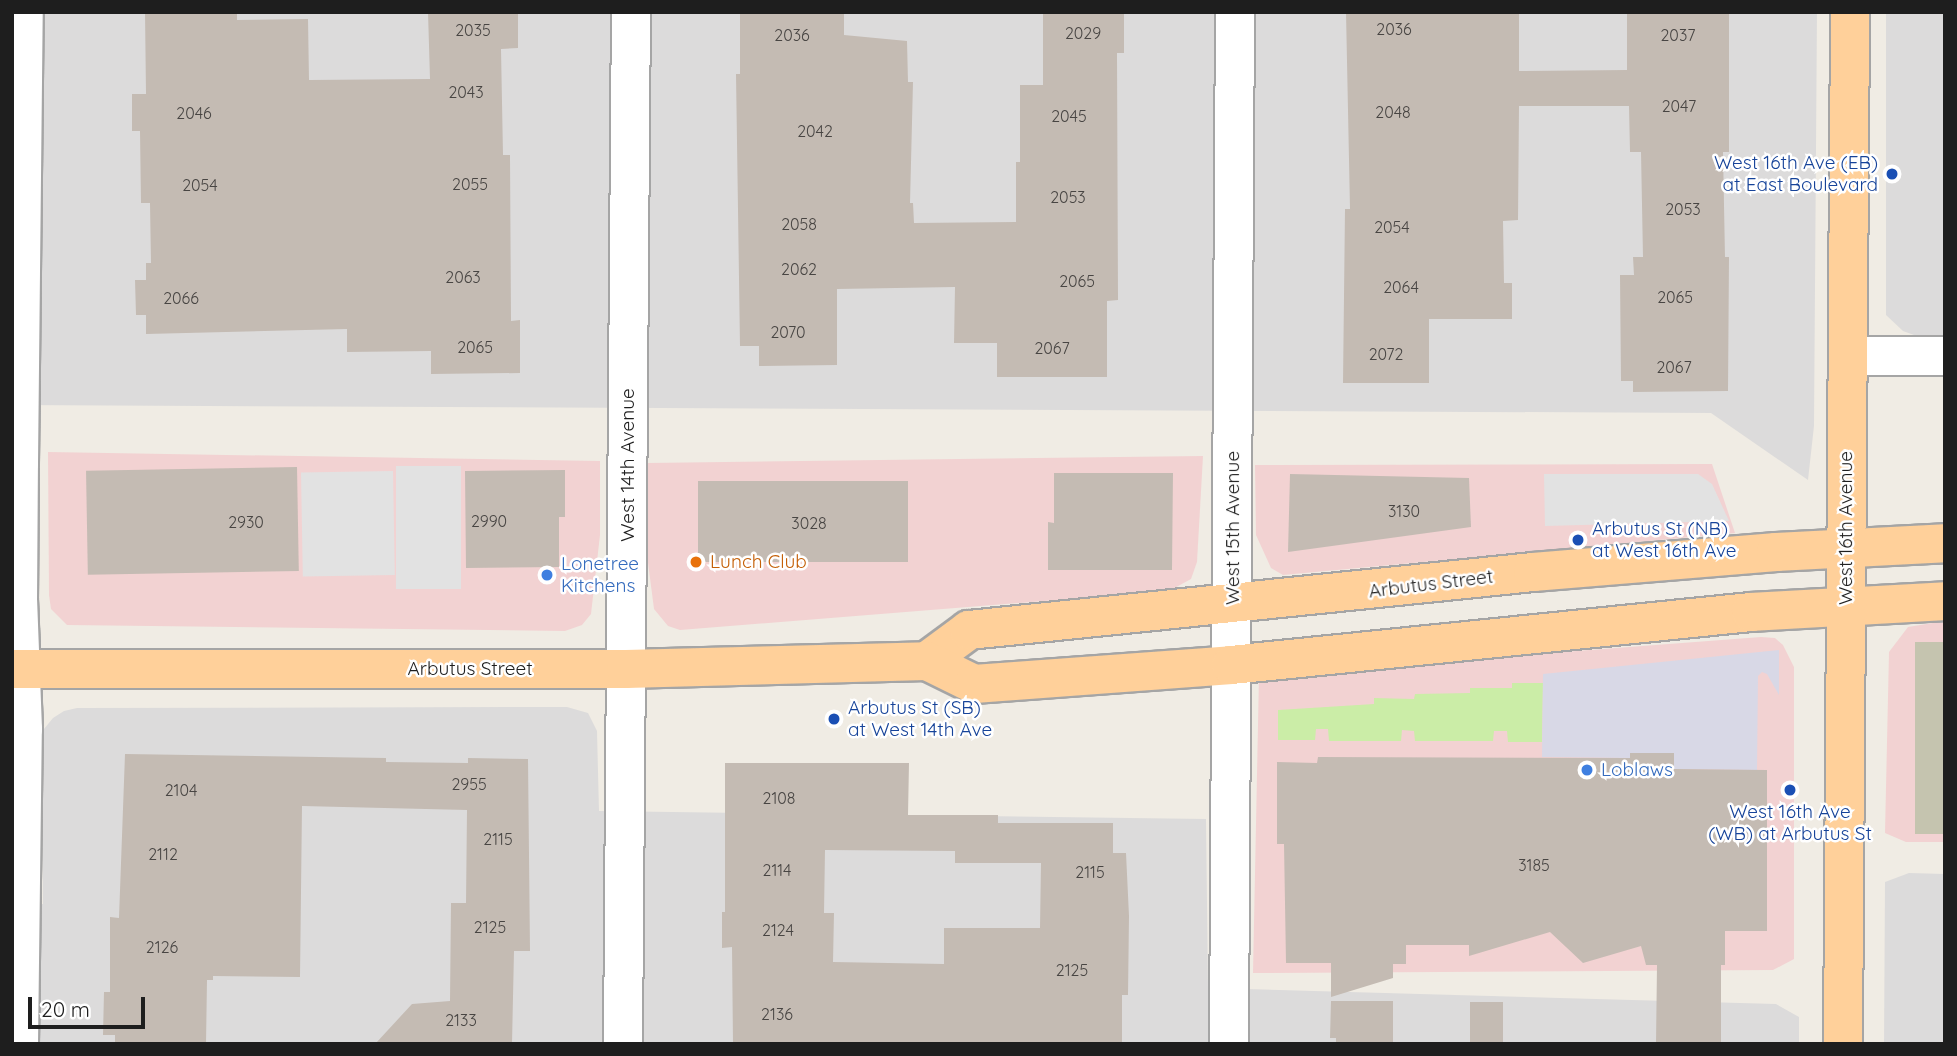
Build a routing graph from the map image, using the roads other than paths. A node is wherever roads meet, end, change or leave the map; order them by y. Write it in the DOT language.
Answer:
graph roads {
  1 [pos="24,12"];
  2 [pos="631,12"];
  3 [pos="1235,12"];
  4 [pos="1850,12"];
  5 [pos="1848,356"];
  6 [pos="1945,356"];
  7 [pos="1945,543"];
  8 [pos="1846,548"];
  9 [pos="1945,601"];
  10 [pos="1233,605"];
  11 [pos="1846,606"];
  12 [pos="927,661"];
  13 [pos="1231,665"];
  14 [pos="17,669"];
  15 [pos="626,669"];
  16 [pos="19,1044"];
  17 [pos="623,1044"];
  18 [pos="1229,1044"];
  19 [pos="1843,1044"];
  1 -- 14 [label="street"];
  2 -- 15 [label="street, West 14th Avenue"];
  3 -- 10 [label="street, West 15th Avenue"];
  4 -- 5 [label="main road, West 16th Avenue"];
  5 -- 6 [label="street"];
  5 -- 8 [label="main road, West 16th Avenue"];
  7 -- 8 [label="main road, Arbutus Street"];
  8 -- 10 [label="main road, Arbutus Street"];
  8 -- 11 [label="main road, West 16th Avenue"];
  9 -- 11 [label="main road, Arbutus Street"];
  10 -- 12 [label="main road, Arbutus Street"];
  10 -- 13 [label="street, West 15th Avenue"];
  11 -- 13 [label="main road, Arbutus Street"];
  11 -- 19 [label="main road, West 16th Avenue"];
  12 -- 13 [label="main road, Arbutus Street"];
  12 -- 15 [label="main road, Arbutus Street"];
  13 -- 18 [label="street, West 15th Avenue"];
  14 -- 15 [label="main road, Arbutus Street"];
  14 -- 16 [label="street"];
  15 -- 17 [label="street, West 14th Avenue"];
}
